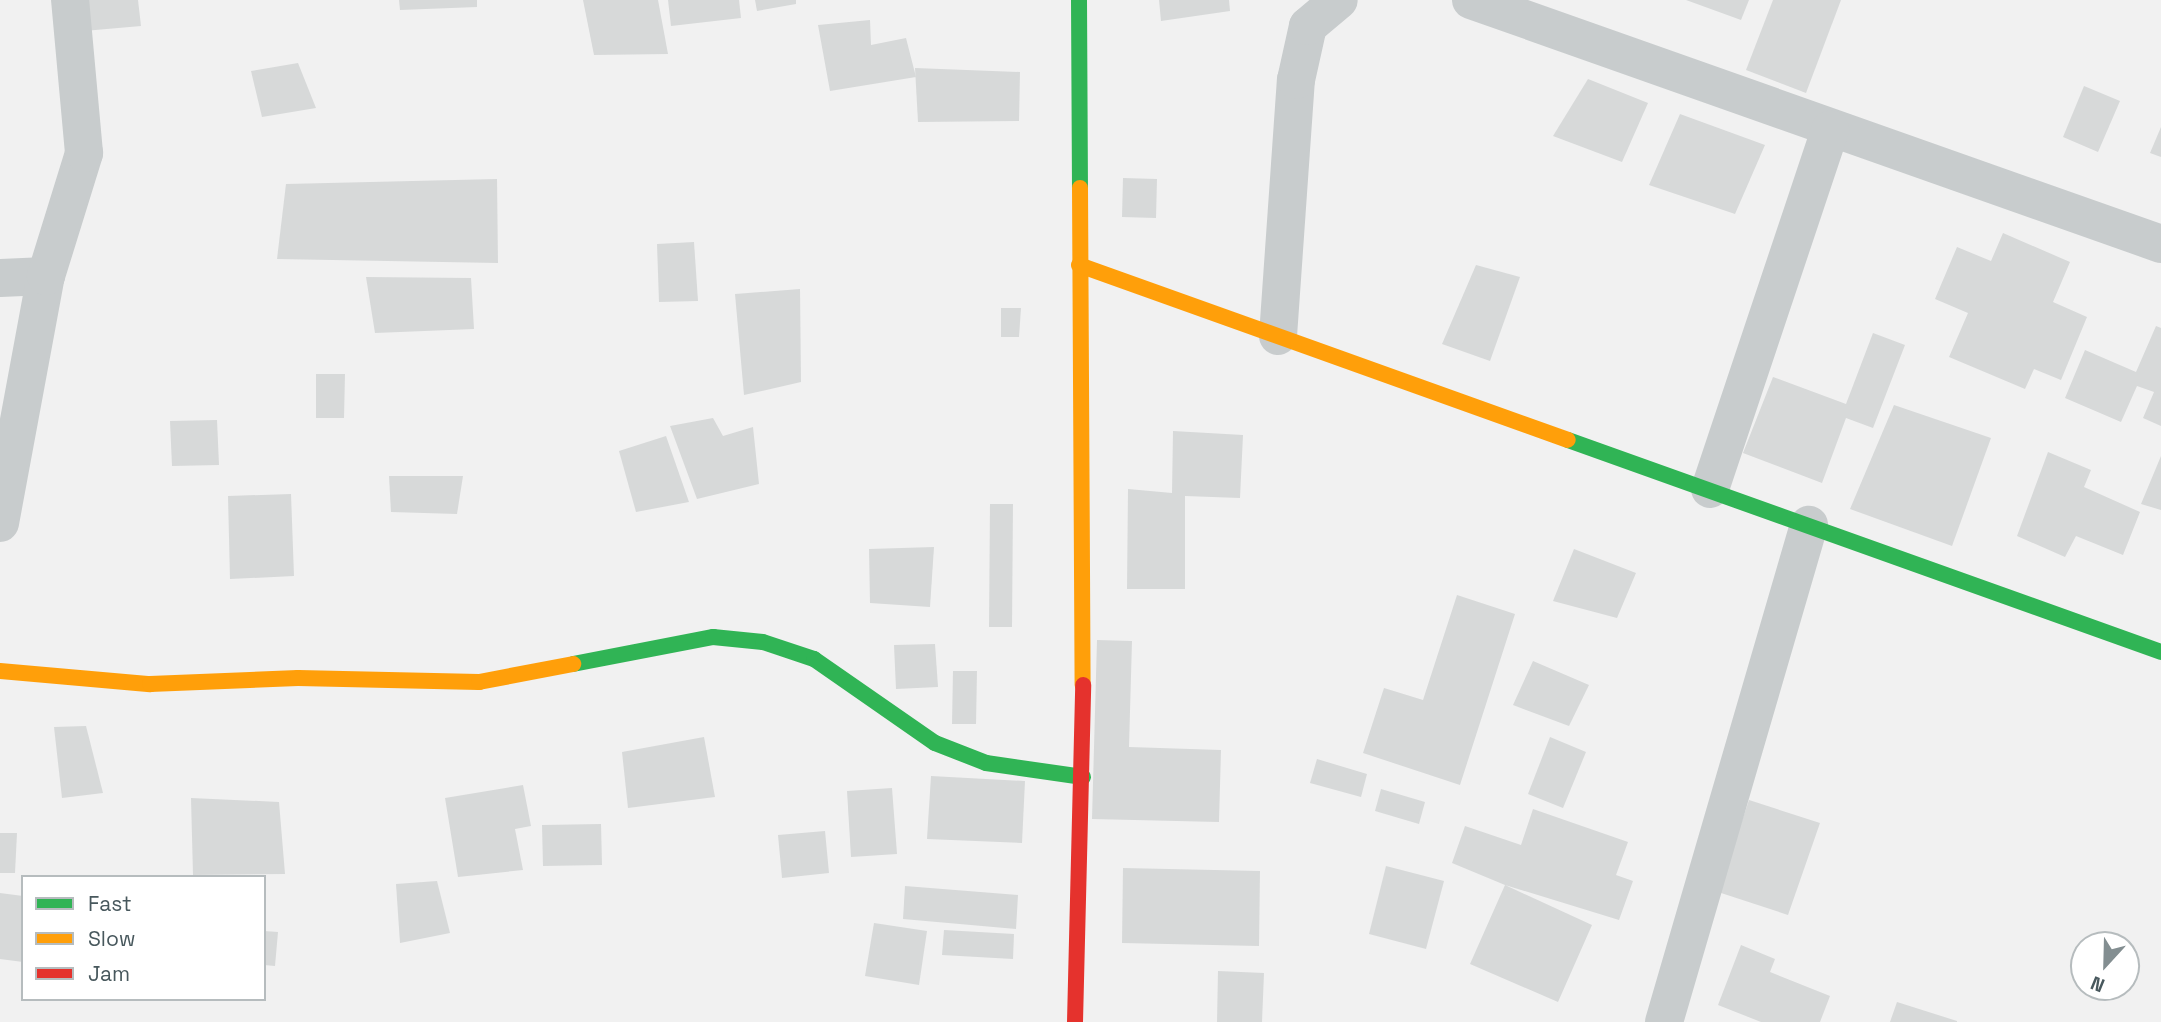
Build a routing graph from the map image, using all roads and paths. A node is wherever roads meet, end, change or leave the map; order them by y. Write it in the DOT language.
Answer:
graph roads {
  1 [pos="70,0"];
  2 [pos="1079,0"];
  3 [pos="1339,0"];
  4 [pos="1471,0"];
  5 [pos="1830,130"];
  6 [pos="2161,244"];
  7 [pos="1079,265"];
  8 [pos="46,276"];
  9 [pos="0,278"];
  10 [pos="1278,336"];
  11 [pos="1710,489"];
  12 [pos="0,523"];
  13 [pos="1809,525"];
  14 [pos="2161,652"];
  15 [pos="0,671"];
  16 [pos="1083,777"];
  17 [pos="1075,1022"];
  18 [pos="1664,1022"];
  1 -- 8 [label="street"];
  2 -- 7 [label="street"];
  3 -- 10 [label="street"];
  4 -- 5 [label="street"];
  5 -- 6 [label="street"];
  5 -- 11 [label="street"];
  7 -- 10 [label="street"];
  7 -- 16 [label="street"];
  8 -- 9 [label="street"];
  8 -- 12 [label="street"];
  10 -- 11 [label="street"];
  11 -- 13 [label="street"];
  13 -- 14 [label="street"];
  13 -- 18 [label="street"];
  15 -- 16 [label="street"];
  16 -- 17 [label="street"];
}
